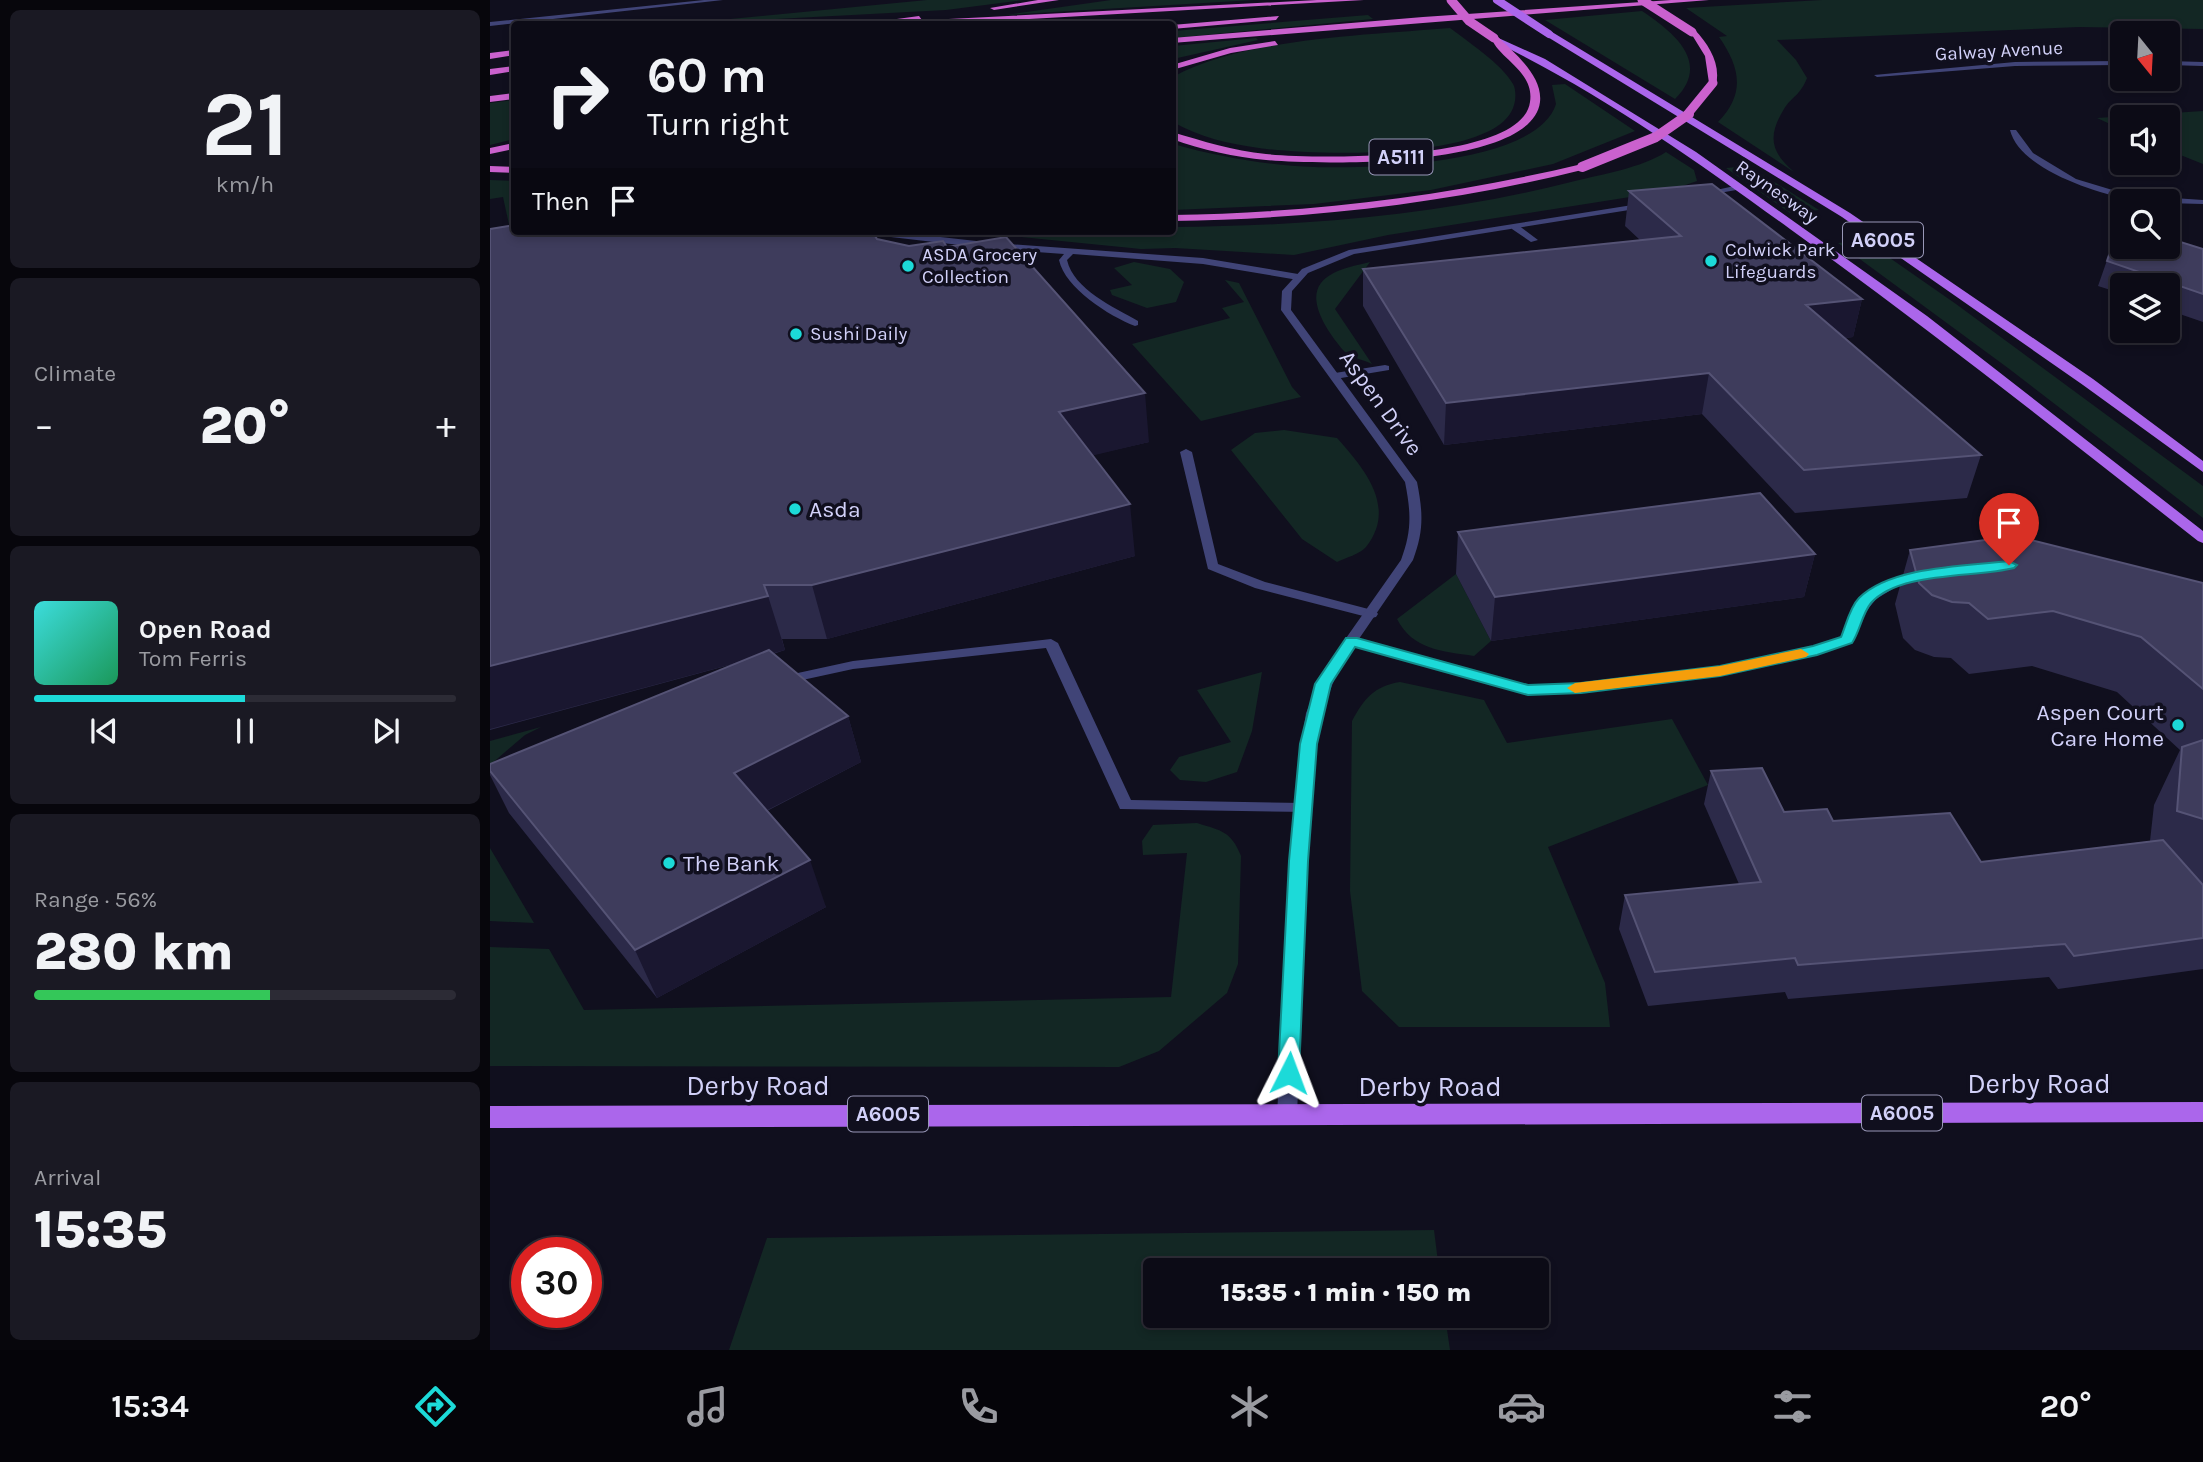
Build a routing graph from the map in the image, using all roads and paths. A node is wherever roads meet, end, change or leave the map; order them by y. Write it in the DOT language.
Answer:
graph roads {
  1 [pos="720,0"];
  2 [pos="1055,0"];
  3 [pos="1360,0"];
  4 [pos="1374,0"];
  5 [pos="1516,0"];
  6 [pos="1642,0"];
  7 [pos="1705,0"];
  8 [pos="1493,1"];
  9 [pos="1449,2"];
  10 [pos="1461,4"];
  11 [pos="1582,8"];
  12 [pos="1286,17"];
  13 [pos="519,21"];
  14 [pos="888,21"];
  15 [pos="962,21"];
  16 [pos="1116,21"];
  17 [pos="511,22"];
  18 [pos="490,24"];
  19 [pos="1176,27"];
  20 [pos="1494,38"];
  21 [pos="1176,41"];
  22 [pos="511,53"];
  23 [pos="490,56"];
  24 [pos="2110,62"];
  25 [pos="2180,63"];
  26 [pos="2203,64"];
  27 [pos="1176,67"];
  28 [pos="511,69"];
  29 [pos="490,72"];
  30 [pos="1877,75"];
  31 [pos="511,96"];
  32 [pos="490,99"];
  33 [pos="2013,132"];
  34 [pos="1176,136"];
  35 [pos="511,147"];
  36 [pos="490,151"];
  37 [pos="490,169"];
  38 [pos="511,170"];
  39 [pos="1739,187"];
  40 [pos="1684,197"];
  41 [pos="2203,202"];
  42 [pos="1657,203"];
  43 [pos="1176,218"];
  44 [pos="1515,227"];
  45 [pos="900,235"];
  46 [pos="909,236"];
  47 [pos="1534,240"];
  48 [pos="994,246"];
  49 [pos="896,247"];
  50 [pos="1070,252"];
  51 [pos="986,256"];
  52 [pos="1298,276"];
  53 [pos="1135,323"];
  54 [pos="1385,368"];
  55 [pos="1335,376"];
  56 [pos="1186,452"];
  57 [pos="2203,468"];
  58 [pos="2203,538"];
  59 [pos="1938,573"];
  60 [pos="1371,614"];
  61 [pos="1352,641"];
  62 [pos="768,683"];
  63 [pos="1303,808"];
  64 [pos="2203,1112"];
  65 [pos="1287,1116"];
  66 [pos="490,1117"];
  1 -- 13 [label="street"];
  2 -- 14 [label="highway"];
  3 -- 15 [label="highway"];
  4 -- 16 [label="highway"];
  5 -- 8 [label="highway"];
  6 -- 43 [label="highway, bridge"];
  7 -- 11 [label="highway"];
  8 -- 57 [label="main road, Raynesway / A6005, bridge"];
  9 -- 10 [label="highway"];
  9 -- 20 [label="highway, Raynesway / A5111, bridge"];
  11 -- 21 [label="highway"];
  11 -- 27 [label="highway"];
  12 -- 19 [label="highway"];
  17 -- 18 [label="street"];
  20 -- 34 [label="highway, A5111"];
  20 -- 39 [label="main road, Raynesway / A6005"];
  22 -- 23 [label="highway"];
  24 -- 30 [label="street, Galway Avenue"];
  25 -- 26 [label="street"];
  28 -- 29 [label="highway"];
  31 -- 32 [label="highway"];
  33 -- 41 [label="street"];
  35 -- 36 [label="highway"];
  37 -- 38 [label="highway"];
  39 -- 40 [label="street"];
  39 -- 58 [label="main road, Raynesway / A6005"];
  42 -- 44 [label="street"];
  44 -- 47 [label="street"];
  44 -- 52 [label="street"];
  45 -- 46 [label="street"];
  46 -- 48 [label="street"];
  46 -- 49 [label="street"];
  48 -- 50 [label="street"];
  48 -- 51 [label="street"];
  50 -- 52 [label="street"];
  50 -- 53 [label="street"];
  52 -- 55 [label="street, Aspen Drive"];
  54 -- 55 [label="street"];
  55 -- 60 [label="street, Aspen Drive"];
  56 -- 60 [label="street"];
  59 -- 61 [label="street"];
  60 -- 61 [label="street, Aspen Drive"];
  61 -- 63 [label="street, Aspen Drive"];
  62 -- 63 [label="street"];
  63 -- 65 [label="street, Aspen Drive"];
  64 -- 65 [label="main road, Derby Road / A6005"];
  65 -- 66 [label="main road, Derby Road / A6005"];
}
